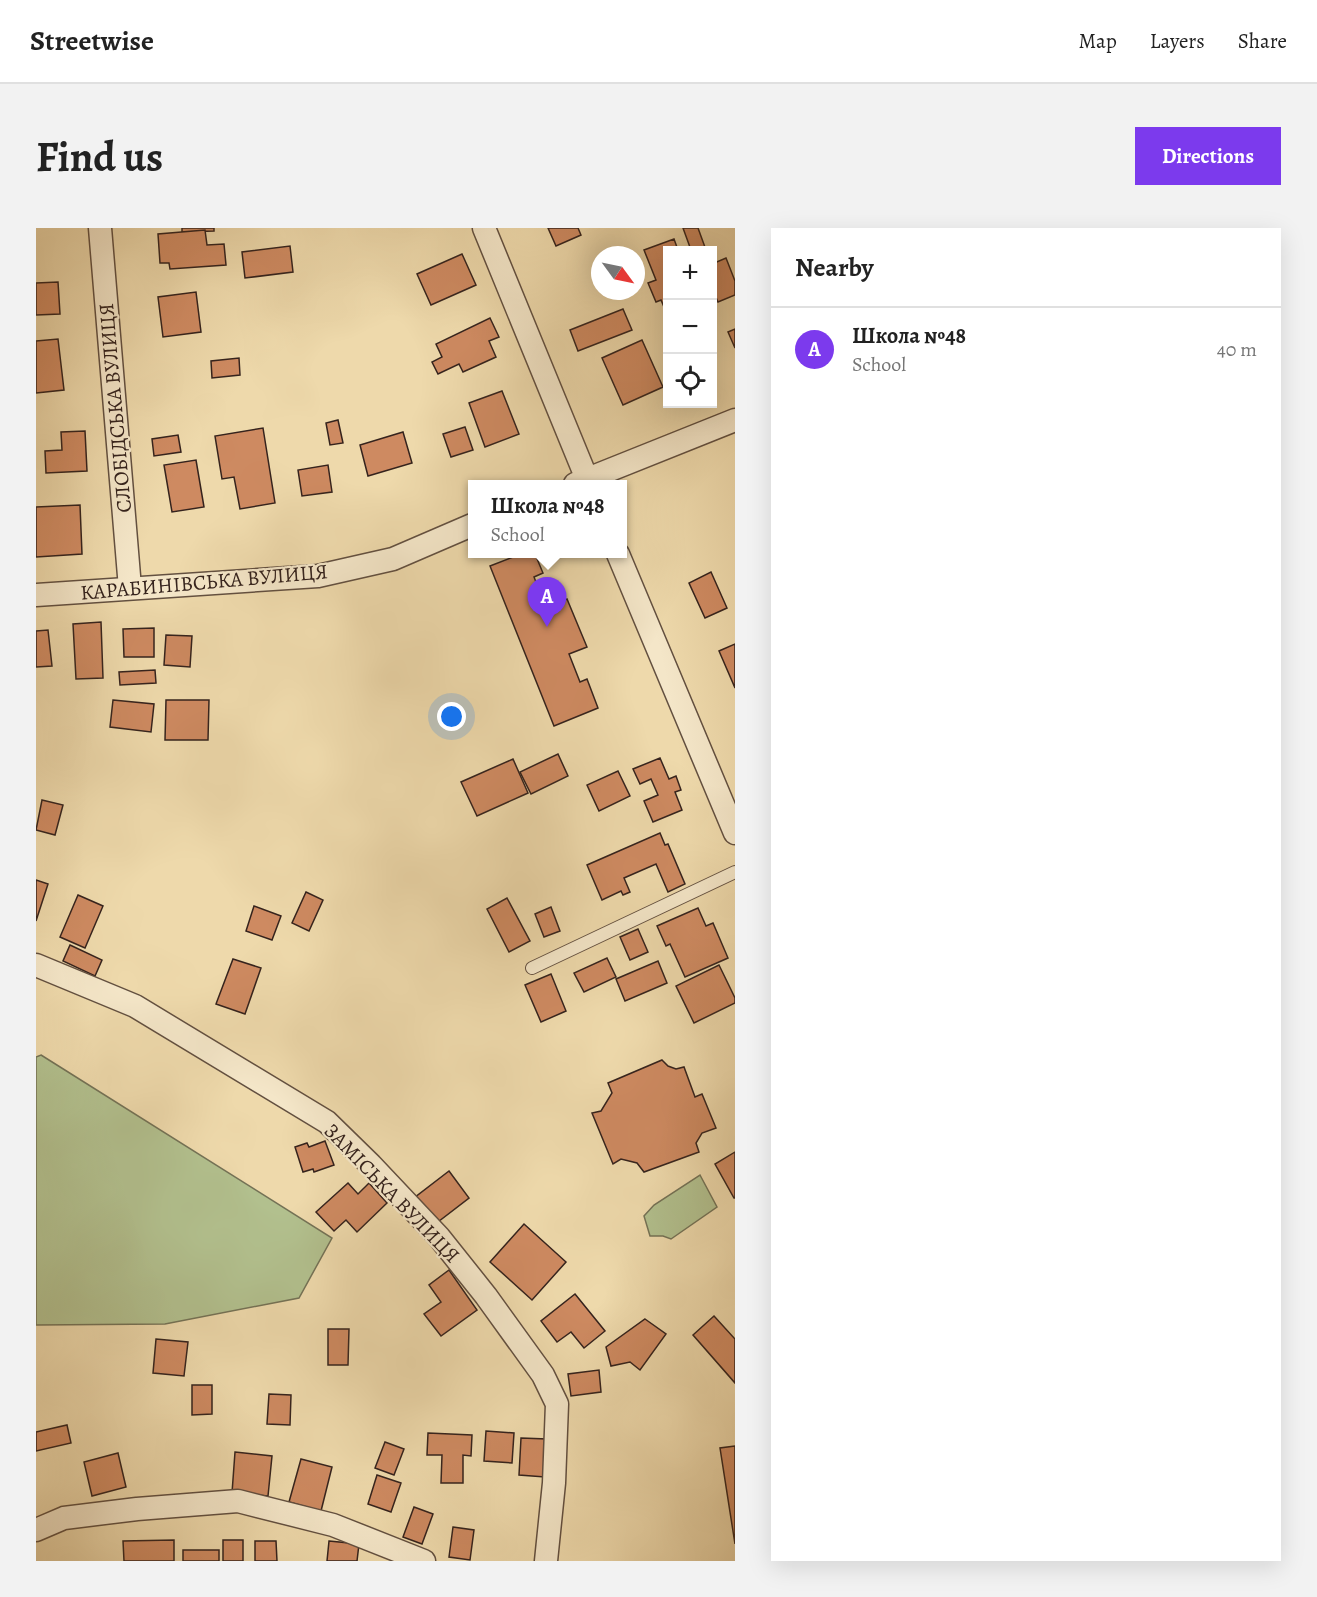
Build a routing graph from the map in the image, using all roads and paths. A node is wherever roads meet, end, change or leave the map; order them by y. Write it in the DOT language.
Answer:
graph roads {
  1 [pos="100,228"];
  2 [pos="484,228"];
  3 [pos="735,420"];
  4 [pos="583,480"];
  5 [pos="591,480"];
  6 [pos="468,527"];
  7 [pos="620,558"];
  8 [pos="130,588"];
  9 [pos="36,595"];
  10 [pos="735,833"];
  11 [pos="735,872"];
  12 [pos="36,964"];
  13 [pos="532,968"];
  14 [pos="36,1530"];
  15 [pos="424,1561"];
  16 [pos="546,1561"];
  1 -- 8 [label="street, СЛОБІДСЬКА ВУЛИЦЯ"];
  2 -- 4 [label="street"];
  3 -- 5 [label="street"];
  6 -- 8 [label="street, КАРАБИНІВСЬКА ВУЛИЦЯ"];
  7 -- 10 [label="street"];
  8 -- 9 [label="street, КАРАБИНІВСЬКА ВУЛИЦЯ"];
  11 -- 13 [label="lane"];
  12 -- 16 [label="street, ЗАМІСЬКА ВУЛИЦЯ"];
  14 -- 15 [label="street"];
}
